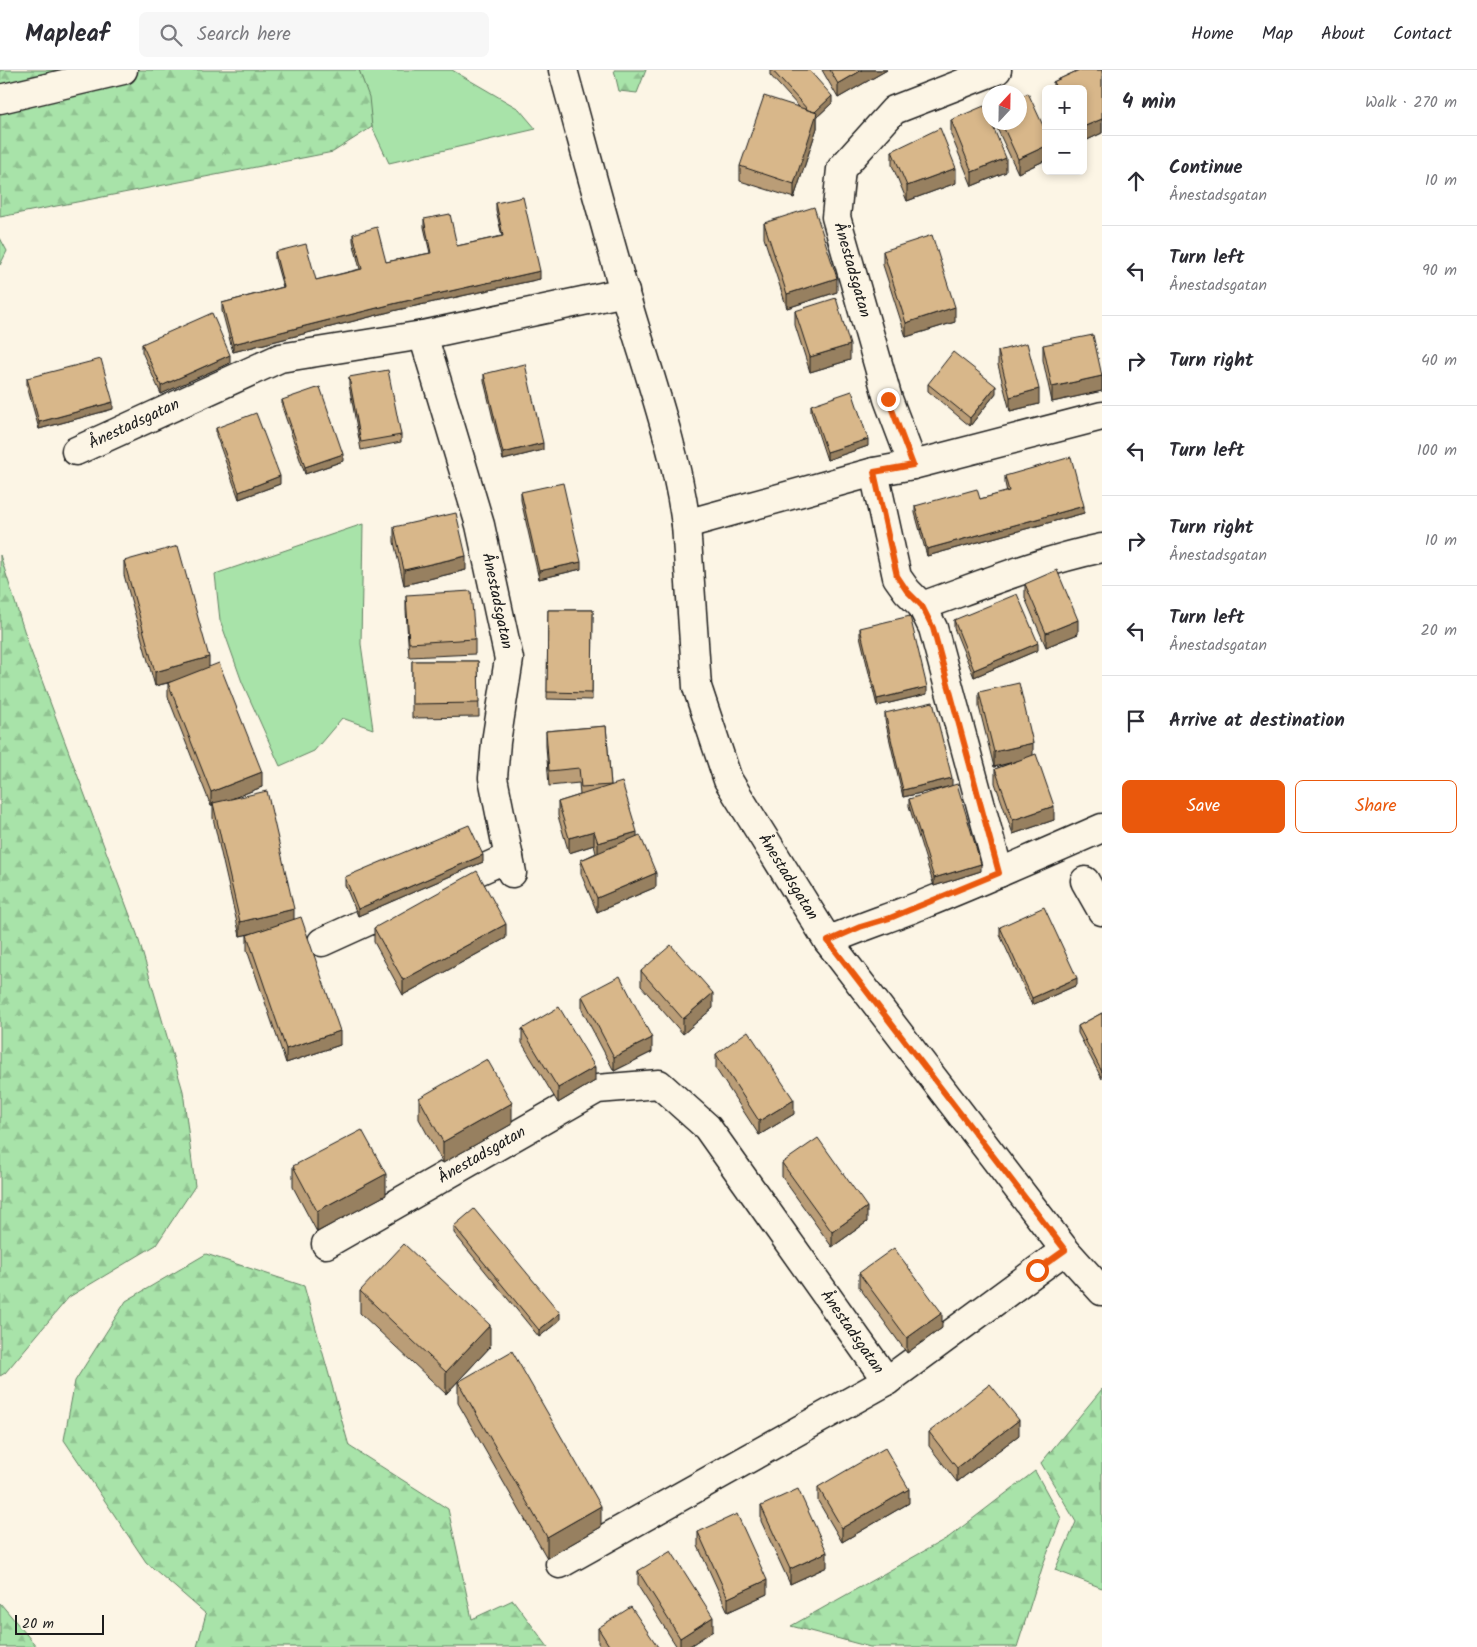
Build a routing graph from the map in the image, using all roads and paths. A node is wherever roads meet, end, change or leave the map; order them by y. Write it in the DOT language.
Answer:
graph roads {
  1 [pos="123,70"];
  2 [pos="563,70"];
  3 [pos="997,70"];
  4 [pos="0,99"];
  5 [pos="625,292"];
  6 [pos="422,335"];
  7 [pos="1102,416"];
  8 [pos="76,451"];
  9 [pos="913,465"];
  10 [pos="874,472"];
  11 [pos="686,524"];
  12 [pos="1102,548"];
  13 [pos="922,606"];
  14 [pos="1102,828"];
  15 [pos="999,873"];
  16 [pos="1086,881"];
  17 [pos="1102,911"];
  18 [pos="828,941"];
  19 [pos="322,942"];
  20 [pos="326,1244"];
  21 [pos="1065,1250"];
  22 [pos="1102,1291"];
  23 [pos="887,1381"];
  24 [pos="560,1564"];
  1 -- 4 [label="street"];
  2 -- 5 [label="street, Ånestadsgatan"];
  3 -- 9 [label="street, Ånestadsgatan"];
  5 -- 6 [label="street, Ånestadsgatan"];
  5 -- 11 [label="street, Ånestadsgatan"];
  6 -- 8 [label="street, Ånestadsgatan"];
  6 -- 19 [label="street, Ånestadsgatan"];
  7 -- 9 [label="street"];
  9 -- 10 [label="street"];
  10 -- 11 [label="street"];
  10 -- 13 [label="street"];
  11 -- 18 [label="street, Ånestadsgatan"];
  12 -- 13 [label="street"];
  13 -- 15 [label="street"];
  14 -- 15 [label="street"];
  15 -- 18 [label="street"];
  16 -- 17 [label="street"];
  18 -- 21 [label="street, Ånestadsgatan"];
  20 -- 23 [label="street, Ånestadsgatan"];
  21 -- 22 [label="street, Ånestadsgatan"];
  21 -- 23 [label="street, Ånestadsgatan"];
  23 -- 24 [label="street, Ånestadsgatan"];
}
